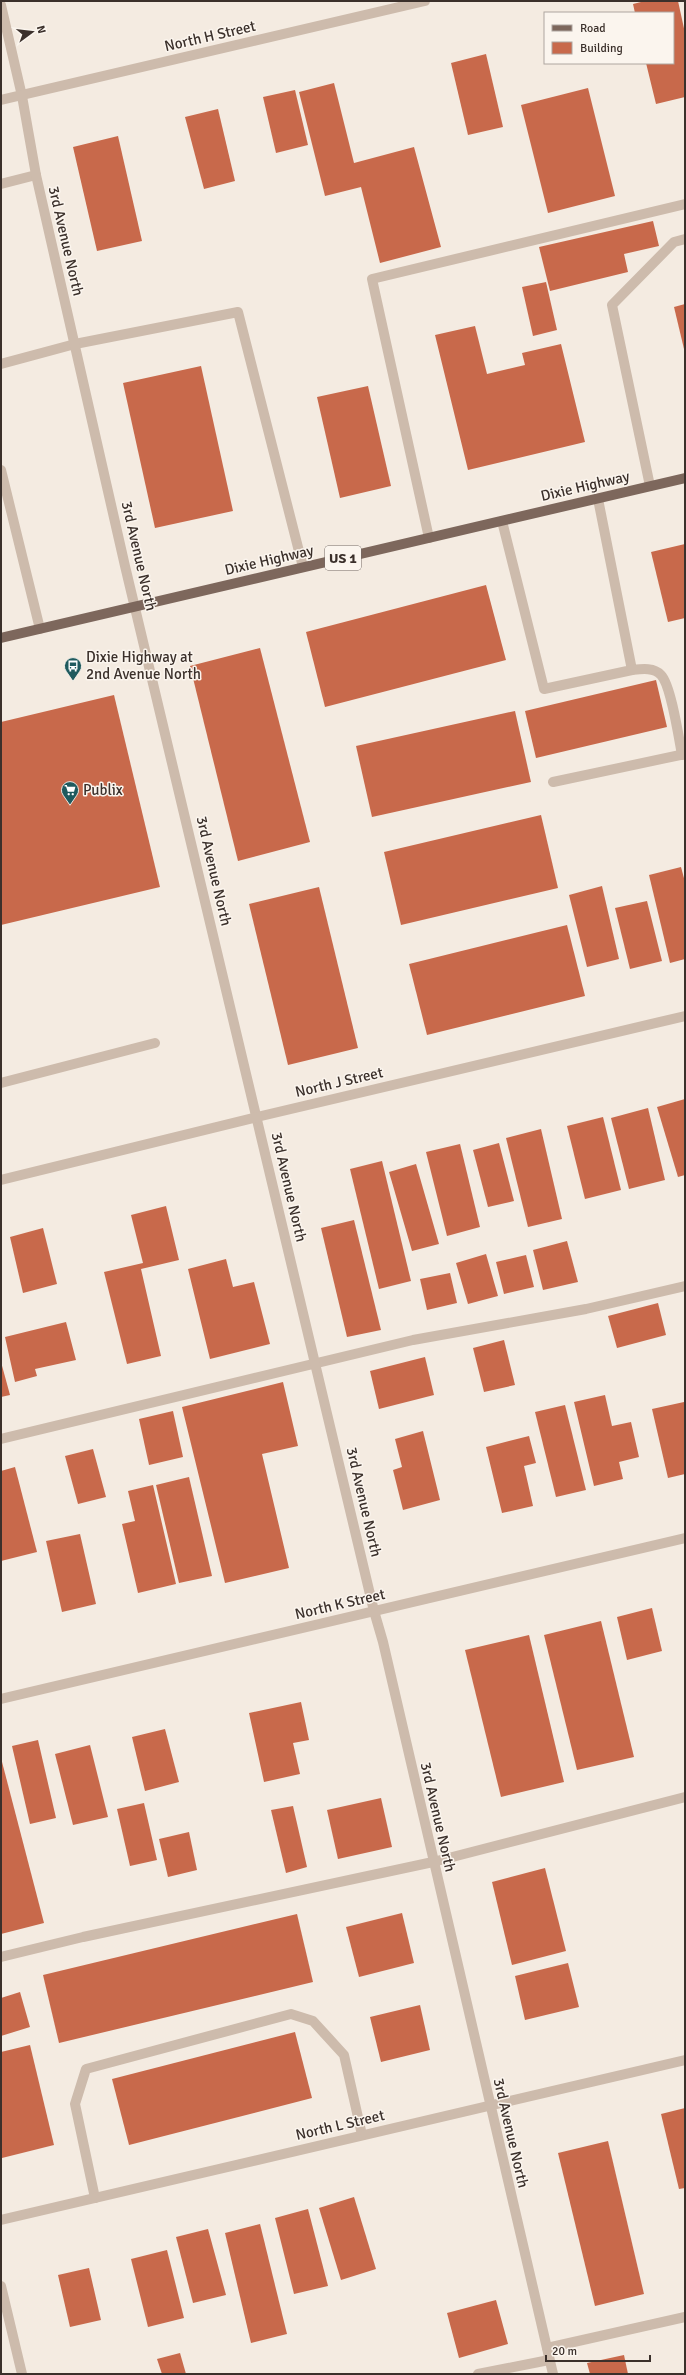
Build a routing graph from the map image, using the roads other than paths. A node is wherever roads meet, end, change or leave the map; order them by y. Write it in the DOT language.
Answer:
graph roads {
  1 [pos="425,1"];
  2 [pos="1,5"];
  3 [pos="22,96"];
  4 [pos="1,100"];
  5 [pos="36,175"];
  6 [pos="1,184"];
  7 [pos="685,204"];
  8 [pos="685,240"];
  9 [pos="75,344"];
  10 [pos="1,364"];
  11 [pos="1,470"];
  12 [pos="685,478"];
  13 [pos="650,486"];
  14 [pos="598,499"];
  15 [pos="502,521"];
  16 [pos="429,538"];
  17 [pos="303,567"];
  18 [pos="135,606"];
  19 [pos="40,629"];
  20 [pos="1,638"];
  21 [pos="632,670"];
  22 [pos="684,755"];
  23 [pos="554,782"];
  24 [pos="685,1016"];
  25 [pos="155,1043"];
  26 [pos="1,1083"];
  27 [pos="257,1117"];
  28 [pos="1,1180"];
  29 [pos="685,1286"];
  30 [pos="316,1363"];
  31 [pos="1,1439"];
  32 [pos="685,1538"];
  33 [pos="374,1611"];
  34 [pos="1,1699"];
  35 [pos="685,1797"];
  36 [pos="433,1862"];
  37 [pos="1,1957"];
  38 [pos="685,2060"];
  39 [pos="490,2106"];
  40 [pos="362,2135"];
  41 [pos="95,2198"];
  42 [pos="1,2220"];
  43 [pos="1,2286"];
  44 [pos="685,2317"];
  45 [pos="547,2348"];
  46 [pos="549,2360"];
  47 [pos="22,2374"];
  48 [pos="478,2374"];
  49 [pos="553,2374"];
  1 -- 3 [label="street, North H Street"];
  2 -- 3 [label="street, 3rd Avenue North"];
  3 -- 4 [label="street, North H Street"];
  3 -- 5 [label="street, 3rd Avenue North"];
  5 -- 6 [label="street"];
  5 -- 9 [label="street, 3rd Avenue North"];
  7 -- 16 [label="street"];
  8 -- 13 [label="street"];
  9 -- 10 [label="street"];
  9 -- 17 [label="street"];
  9 -- 18 [label="street, 3rd Avenue North"];
  11 -- 19 [label="street"];
  12 -- 13 [label="main road, Dixie Highway / US 1"];
  13 -- 14 [label="main road, Dixie Highway / US 1"];
  14 -- 15 [label="main road, Dixie Highway / US 1"];
  14 -- 21 [label="street"];
  15 -- 16 [label="main road, Dixie Highway / US 1"];
  15 -- 21 [label="street"];
  16 -- 17 [label="main road, Dixie Highway / US 1"];
  17 -- 18 [label="main road, Dixie Highway / US 1"];
  18 -- 19 [label="main road, Dixie Highway / US 1"];
  18 -- 27 [label="street, 3rd Avenue North"];
  19 -- 20 [label="main road, Dixie Highway / US 1"];
  21 -- 22 [label="street"];
  22 -- 23 [label="street"];
  24 -- 27 [label="street, North J Street"];
  25 -- 26 [label="street"];
  27 -- 28 [label="street, North J Street"];
  27 -- 30 [label="street, 3rd Avenue North"];
  29 -- 30 [label="street"];
  30 -- 31 [label="street"];
  30 -- 33 [label="street, 3rd Avenue North"];
  32 -- 33 [label="street, North K Street"];
  33 -- 34 [label="street, North K Street"];
  33 -- 36 [label="street, 3rd Avenue North"];
  35 -- 36 [label="street"];
  36 -- 37 [label="street"];
  36 -- 39 [label="street, 3rd Avenue North"];
  38 -- 39 [label="street, North L Street"];
  39 -- 40 [label="street, North L Street"];
  39 -- 45 [label="street, 3rd Avenue North"];
  40 -- 41 [label="street, North L Street"];
  40 -- 41 [label="street"];
  41 -- 42 [label="street, North L Street"];
  43 -- 47 [label="street"];
  44 -- 45 [label="street"];
  45 -- 46 [label="street, 3rd Avenue North"];
  46 -- 48 [label="street"];
  46 -- 49 [label="street, 3rd Avenue North"];
}
